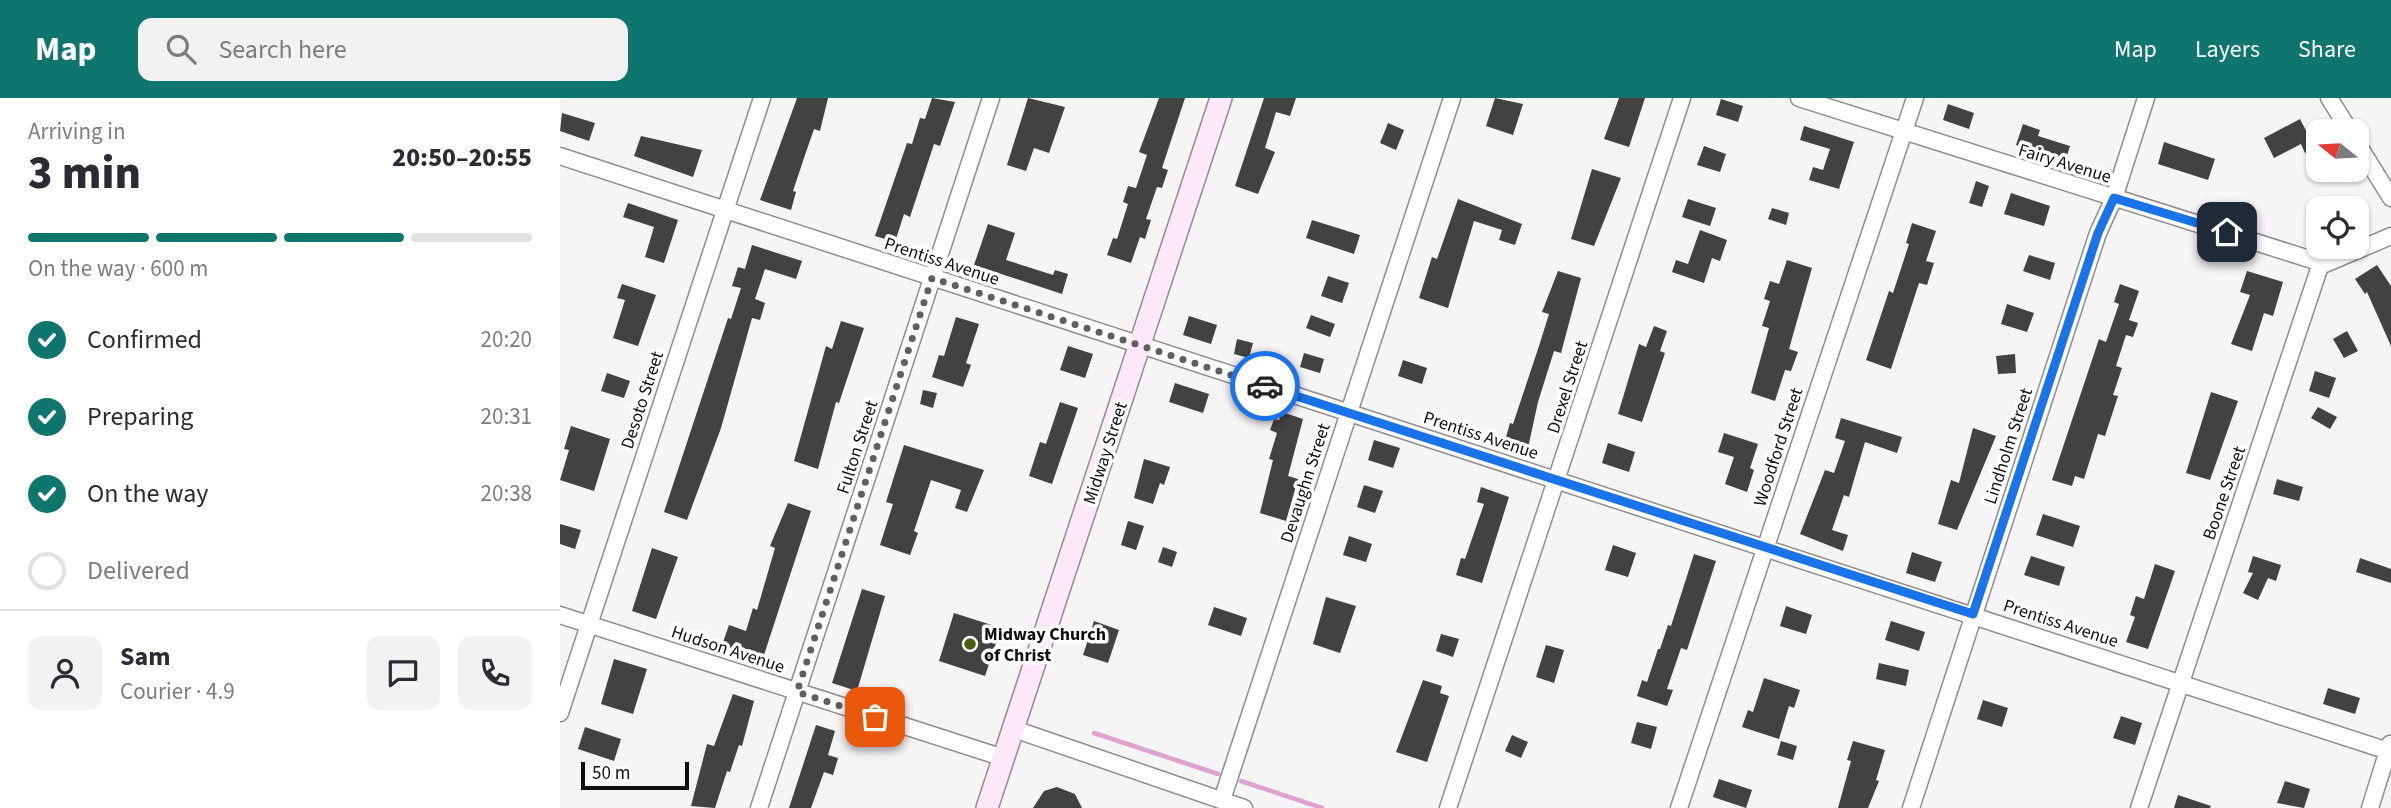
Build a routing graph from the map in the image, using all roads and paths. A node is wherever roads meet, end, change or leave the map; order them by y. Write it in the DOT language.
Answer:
graph roads {
  1 [pos="762,98"];
  2 [pos="991,98"];
  3 [pos="1222,98"];
  4 [pos="1452,98"];
  5 [pos="1682,98"];
  6 [pos="1799,98"];
  7 [pos="1915,98"];
  8 [pos="2146,98"];
  9 [pos="2329,98"];
  10 [pos="2342,119"];
  11 [pos="1903,132"];
  12 [pos="560,156"];
  13 [pos="2370,164"];
  14 [pos="2114,198"];
  15 [pos="2391,198"];
  16 [pos="725,209"];
  17 [pos="2391,236"];
  18 [pos="2320,263"];
  19 [pos="932,278"];
  20 [pos="1140,345"];
  21 [pos="1348,413"];
  22 [pos="1556,480"];
  23 [pos="1765,547"];
  24 [pos="1973,614"];
  25 [pos="560,615"];
  26 [pos="589,624"];
  27 [pos="2179,682"];
  28 [pos="797,692"];
  29 [pos="560,713"];
  30 [pos="1014,729"];
  31 [pos="2390,748"];
  32 [pos="1004,758"];
  33 [pos="1222,800"];
  34 [pos="759,808"];
  35 [pos="987,808"];
  36 [pos="1244,808"];
  37 [pos="1448,808"];
  38 [pos="1679,808"];
  39 [pos="1911,808"];
  40 [pos="2139,808"];
  41 [pos="2370,808"];
  1 -- 16 [label="street, Desoto Street"];
  2 -- 19 [label="street, Fulton Street"];
  3 -- 20 [label="street, Midway Street"];
  4 -- 21 [label="street, Devaughn Street"];
  5 -- 22 [label="street, Drexel Street"];
  6 -- 11 [label="street, Fairy Avenue"];
  7 -- 11 [label="street, Woodford Street"];
  8 -- 14 [label="street, Lindholm Street"];
  9 -- 10 [label="street"];
  11 -- 14 [label="street, Fairy Avenue"];
  11 -- 23 [label="street, Woodford Street"];
  12 -- 16 [label="street, Prentiss Avenue"];
  13 -- 15 [label="street"];
  14 -- 18 [label="street, Fairy Avenue"];
  14 -- 24 [label="street, Lindholm Street"];
  16 -- 19 [label="street, Prentiss Avenue"];
  16 -- 26 [label="street, Desoto Street"];
  17 -- 18 [label="street"];
  18 -- 27 [label="street, Boone Street"];
  19 -- 20 [label="street, Prentiss Avenue"];
  19 -- 28 [label="street, Fulton Street"];
  20 -- 21 [label="street, Prentiss Avenue"];
  20 -- 30 [label="street, Midway Street"];
  21 -- 22 [label="street, Prentiss Avenue"];
  21 -- 33 [label="street, Devaughn Street"];
  22 -- 23 [label="street, Prentiss Avenue"];
  22 -- 37 [label="street, Drexel Street"];
  23 -- 24 [label="street, Prentiss Avenue"];
  23 -- 38 [label="street, Woodford Street"];
  24 -- 27 [label="street, Prentiss Avenue"];
  24 -- 39 [label="street, Lindholm Street"];
  25 -- 26 [label="street, Hudson Avenue"];
  26 -- 28 [label="street, Hudson Avenue"];
  26 -- 29 [label="street, Desoto Street"];
  27 -- 31 [label="street, Prentiss Avenue"];
  27 -- 40 [label="street, Boone Street"];
  28 -- 32 [label="street, Hudson Avenue"];
  28 -- 34 [label="street, Fulton Street"];
  30 -- 32 [label="street, Midway Street"];
  30 -- 33 [label="street"];
  31 -- 41 [label="street"];
  32 -- 35 [label="street, Midway Street"];
  33 -- 36 [label="street"];
}
